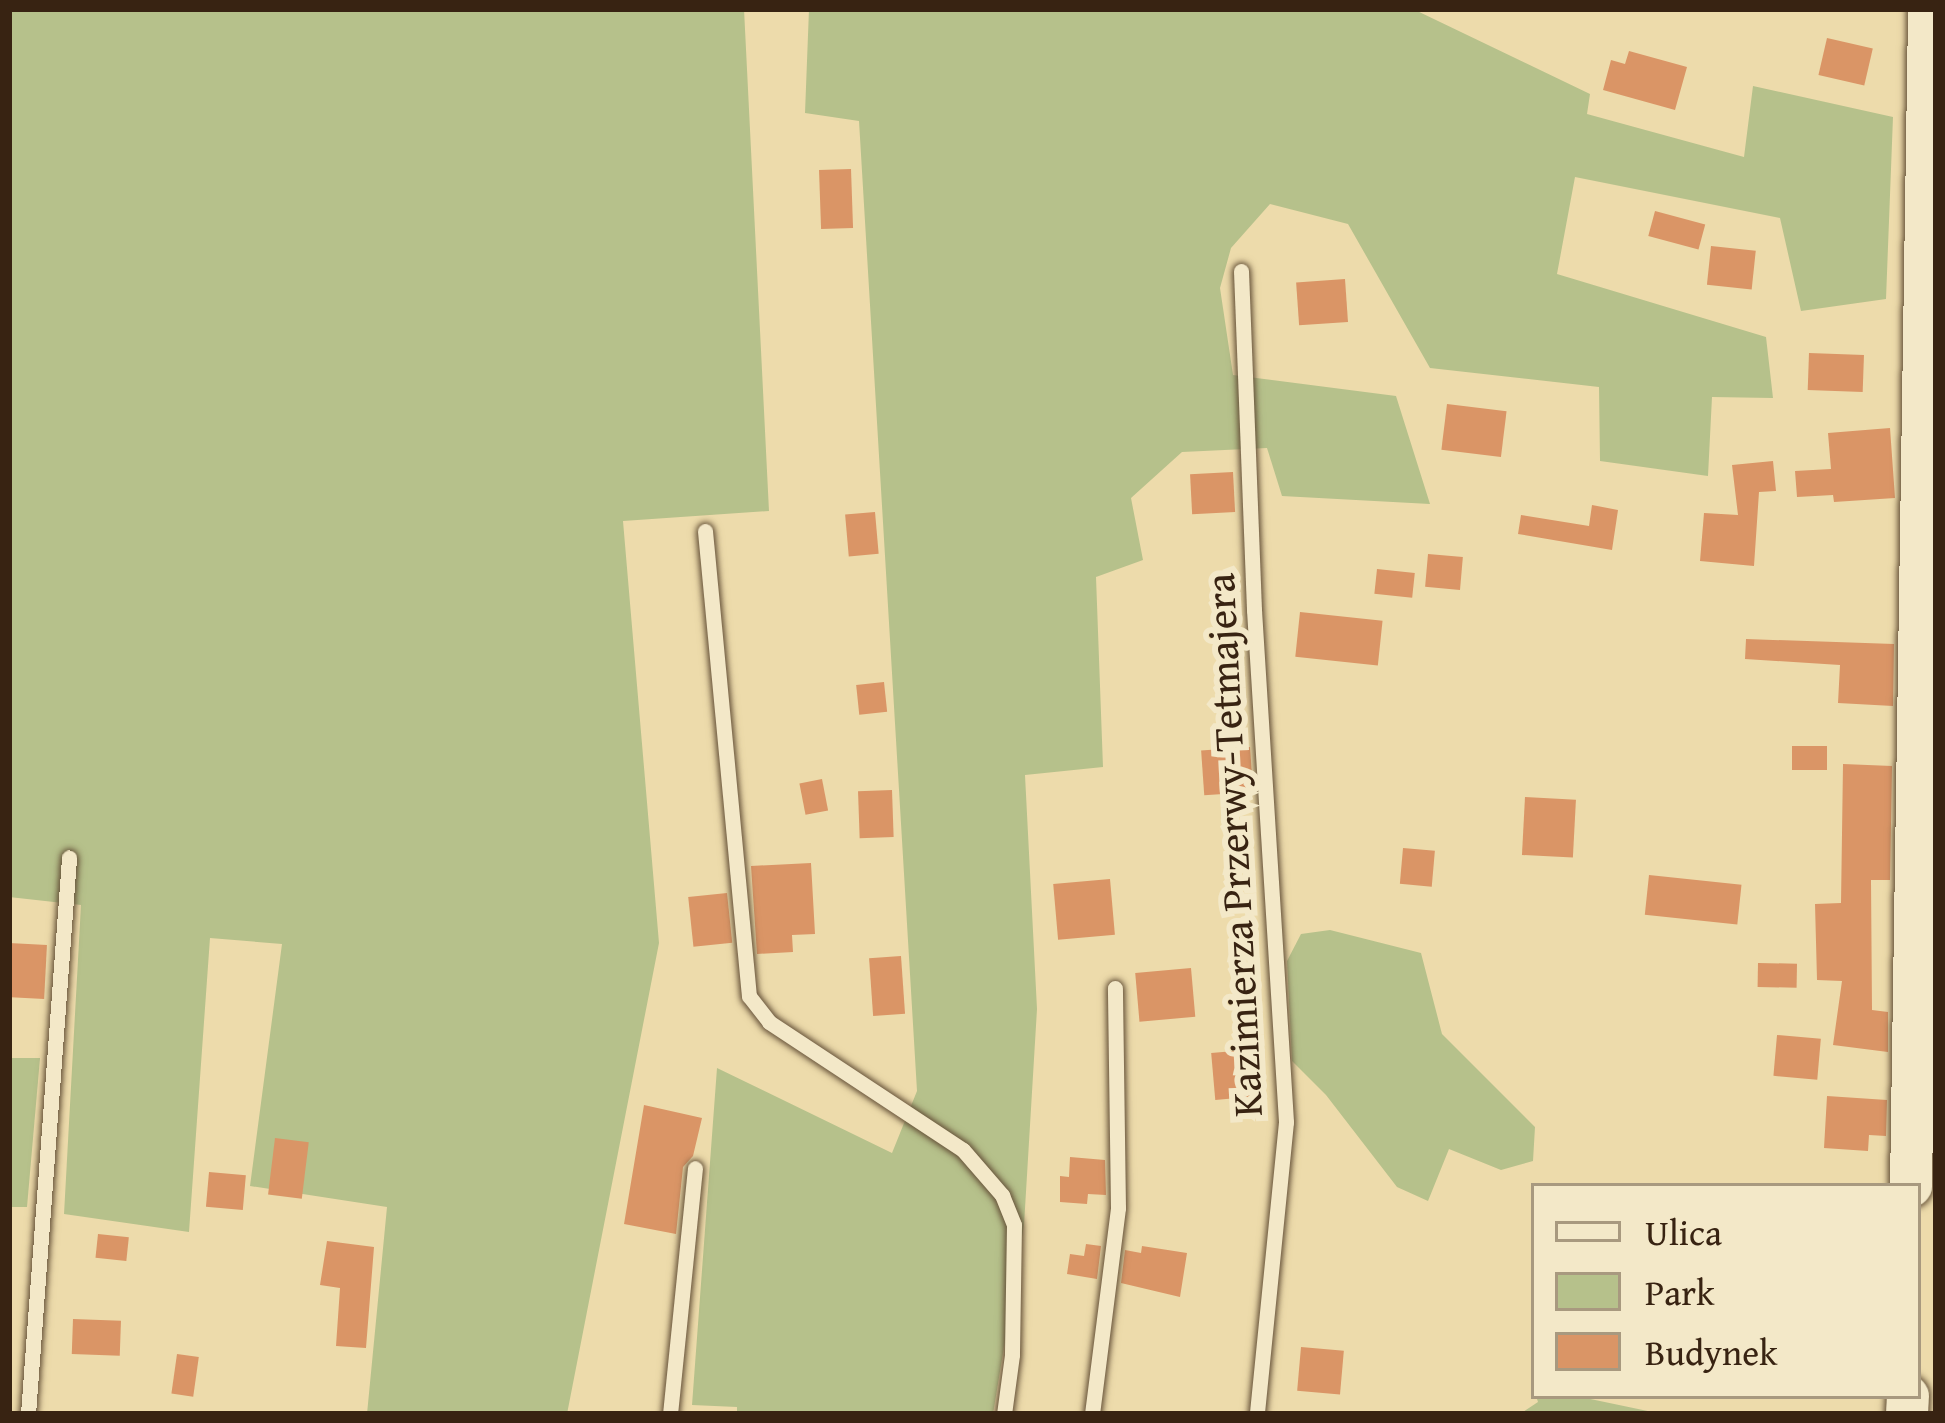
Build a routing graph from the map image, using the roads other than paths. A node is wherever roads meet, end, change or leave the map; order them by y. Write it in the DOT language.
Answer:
graph roads {
  1 [pos="1929,9"];
  2 [pos="1241,272"];
  3 [pos="705,531"];
  4 [pos="69,858"];
  5 [pos="1115,988"];
  6 [pos="695,1168"];
  7 [pos="1911,1183"];
  8 [pos="28,1414"];
  9 [pos="670,1414"];
  10 [pos="1004,1414"];
  11 [pos="1092,1414"];
  12 [pos="1257,1414"];
  1 -- 7 [label="street"];
  2 -- 12 [label="lane, Kazimierza Przerwy-Tetmajera"];
  3 -- 10 [label="lane"];
  4 -- 8 [label="lane"];
  5 -- 11 [label="lane"];
  6 -- 9 [label="lane"];
}
